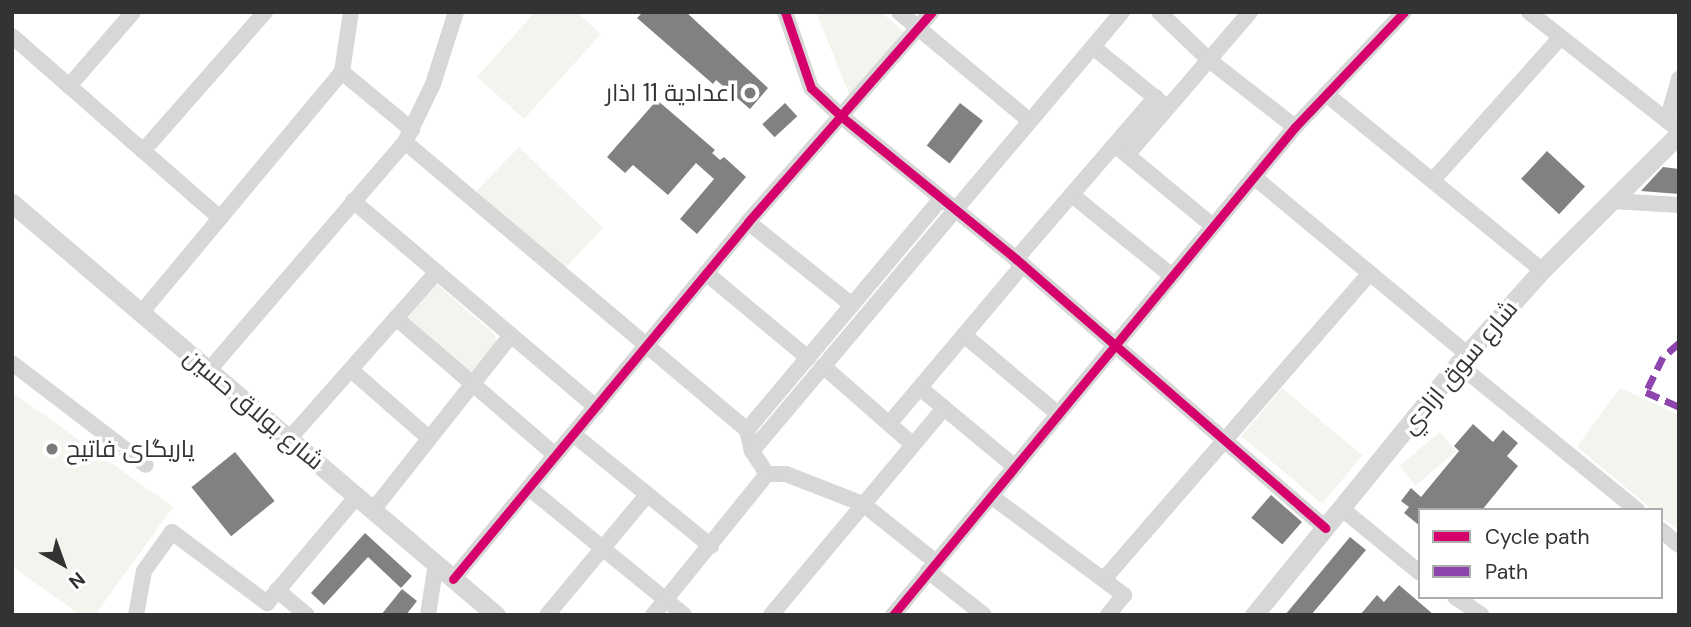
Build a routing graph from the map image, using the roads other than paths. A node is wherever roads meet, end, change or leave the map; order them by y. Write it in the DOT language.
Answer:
graph roads {
  1 [pos="133,12"];
  2 [pos="265,12"];
  3 [pos="351,12"];
  4 [pos="456,12"];
  5 [pos="785,12"];
  6 [pos="899,12"];
  7 [pos="932,12"];
  8 [pos="1122,12"];
  9 [pos="1159,12"];
  10 [pos="1250,12"];
  11 [pos="1404,12"];
  12 [pos="1529,12"];
  13 [pos="919,28"];
  14 [pos="12,36"];
  15 [pos="1560,38"];
  16 [pos="1093,47"];
  17 [pos="1209,60"];
  18 [pos="342,72"];
  19 [pos="1679,79"];
  20 [pos="69,86"];
  21 [pos="1326,94"];
  22 [pos="1162,103"];
  23 [pos="842,117"];
  24 [pos="1030,121"];
  25 [pos="1295,127"];
  26 [pos="1675,128"];
  27 [pos="408,136"];
  28 [pos="1121,150"];
  29 [pos="144,151"];
  30 [pos="1254,177"];
  31 [pos="1433,180"];
  32 [pos="1072,195"];
  33 [pos="941,199"];
  34 [pos="353,201"];
  35 [pos="1612,201"];
  36 [pos="12,203"];
  37 [pos="1679,205"];
  38 [pos="954,210"];
  39 [pos="220,218"];
  40 [pos="748,222"];
  41 [pos="1213,226"];
  42 [pos="1019,262"];
  43 [pos="1542,270"];
  44 [pos="436,272"];
  45 [pos="706,273"];
  46 [pos="1369,274"];
  47 [pos="1172,276"];
  48 [pos="852,305"];
  49 [pos="141,313"];
  50 [pos="396,318"];
  51 [pos="511,335"];
  52 [pos="964,335"];
  53 [pos="646,346"];
  54 [pos="1114,346"];
  55 [pos="807,358"];
  56 [pos="1462,359"];
  57 [pos="12,363"];
  58 [pos="823,366"];
  59 [pos="209,370"];
  60 [pos="351,370"];
  61 [pos="472,385"];
  62 [pos="920,388"];
  63 [pos="596,407"];
  64 [pos="944,408"];
  65 [pos="1058,414"];
  66 [pos="889,424"];
  67 [pos="747,430"];
  68 [pos="573,434"];
  69 [pos="429,438"];
  70 [pos="289,439"];
  71 [pos="1224,440"];
  72 [pos="912,444"];
  73 [pos="752,451"];
  74 [pos="555,455"];
  75 [pos="146,465"];
  76 [pos="1015,467"];
  77 [pos="768,474"];
  78 [pos="528,488"];
  79 [pos="648,495"];
  80 [pos="357,496"];
  81 [pos="991,496"];
  82 [pos="863,504"];
  83 [pos="1341,508"];
  84 [pos="1635,508"];
  85 [pos="373,510"];
  86 [pos="1325,528"];
  87 [pos="1663,532"];
  88 [pos="1679,545"];
  89 [pos="710,546"];
  90 [pos="602,548"];
  91 [pos="436,563"];
  92 [pos="932,567"];
  93 [pos="1418,571"];
  94 [pos="453,579"];
  95 [pos="1104,579"];
  96 [pos="277,590"];
  97 [pos="1458,599"];
  98 [pos="666,600"];
  99 [pos="136,615"];
  100 [pos="307,615"];
  101 [pos="428,615"];
  102 [pos="496,615"];
  103 [pos="547,615"];
  104 [pos="653,615"];
  105 [pos="684,615"];
  106 [pos="771,615"];
  107 [pos="894,615"];
  108 [pos="984,615"];
  109 [pos="1108,615"];
  110 [pos="1254,615"];
  111 [pos="1482,615"];
  1 -- 20 [label="street"];
  2 -- 29 [label="street"];
  3 -- 18 [label="street"];
  4 -- 27 [label="street"];
  5 -- 23 [label="street"];
  6 -- 13 [label="street"];
  7 -- 13 [label="street"];
  8 -- 16 [label="street"];
  9 -- 17 [label="street"];
  10 -- 17 [label="street"];
  11 -- 21 [label="street"];
  12 -- 15 [label="street"];
  13 -- 23 [label="street"];
  13 -- 24 [label="street"];
  14 -- 20 [label="street"];
  15 -- 26 [label="street"];
  15 -- 31 [label="street"];
  16 -- 22 [label="street"];
  16 -- 24 [label="street"];
  17 -- 22 [label="street"];
  17 -- 25 [label="street"];
  18 -- 27 [label="street"];
  18 -- 39 [label="street"];
  19 -- 26 [label="street"];
  20 -- 29 [label="street"];
  21 -- 25 [label="street"];
  21 -- 31 [label="street"];
  22 -- 28 [label="street"];
  23 -- 33 [label="street"];
  23 -- 40 [label="street"];
  24 -- 38 [label="street"];
  25 -- 30 [label="street"];
  26 -- 35 [label="street, شارع سوق ازادي"];
  27 -- 34 [label="street"];
  27 -- 53 [label="street"];
  28 -- 32 [label="street"];
  28 -- 41 [label="street"];
  29 -- 39 [label="street"];
  30 -- 41 [label="street"];
  30 -- 46 [label="street"];
  31 -- 43 [label="street"];
  32 -- 42 [label="street"];
  32 -- 47 [label="street"];
  33 -- 38 [label="street"];
  33 -- 48 [label="street"];
  34 -- 44 [label="street"];
  34 -- 59 [label="street"];
  35 -- 37 [label="street"];
  35 -- 43 [label="street, شارع سوق ازادي"];
  36 -- 49 [label="street, شارع بولاق حسين"];
  38 -- 42 [label="street"];
  38 -- 58 [label="street"];
  39 -- 49 [label="street"];
  40 -- 45 [label="street"];
  40 -- 48 [label="street"];
  41 -- 47 [label="street"];
  42 -- 52 [label="street"];
  42 -- 54 [label="street"];
  43 -- 56 [label="street, شارع سوق ازادي"];
  44 -- 50 [label="street"];
  44 -- 51 [label="street"];
  45 -- 53 [label="street"];
  45 -- 55 [label="street"];
  46 -- 56 [label="street"];
  46 -- 71 [label="street"];
  47 -- 54 [label="street"];
  48 -- 55 [label="street"];
  49 -- 59 [label="street, شارع بولاق حسين"];
  50 -- 60 [label="street"];
  50 -- 61 [label="street"];
  51 -- 61 [label="street"];
  51 -- 63 [label="street"];
  52 -- 62 [label="street"];
  52 -- 65 [label="street"];
  53 -- 63 [label="street"];
  53 -- 67 [label="street"];
  54 -- 65 [label="street"];
  54 -- 71 [label="street"];
  55 -- 67 [label="street"];
  56 -- 83 [label="street, شارع سوق ازادي"];
  56 -- 84 [label="street"];
  57 -- 75 [label="street"];
  58 -- 66 [label="street"];
  58 -- 73 [label="street"];
  59 -- 70 [label="street, شارع بولاق حسين"];
  60 -- 69 [label="street"];
  60 -- 70 [label="street"];
  61 -- 69 [label="street"];
  61 -- 74 [label="street"];
  62 -- 64 [label="street"];
  62 -- 66 [label="street"];
  63 -- 68 [label="street"];
  64 -- 72 [label="street"];
  64 -- 76 [label="street"];
  65 -- 76 [label="street"];
  66 -- 72 [label="street"];
  67 -- 73 [label="street"];
  68 -- 74 [label="street"];
  68 -- 79 [label="street"];
  69 -- 85 [label="street"];
  70 -- 80 [label="street, شارع بولاق حسين"];
  71 -- 86 [label="street"];
  71 -- 95 [label="street"];
  72 -- 82 [label="street"];
  73 -- 77 [label="street"];
  74 -- 78 [label="street"];
  76 -- 81 [label="street"];
  77 -- 82 [label="street"];
  77 -- 89 [label="street"];
  78 -- 90 [label="street"];
  78 -- 94 [label="street"];
  79 -- 89 [label="street"];
  79 -- 90 [label="street"];
  80 -- 85 [label="street, شارع بولاق حسين"];
  80 -- 96 [label="street"];
  81 -- 92 [label="street"];
  81 -- 95 [label="street"];
  82 -- 92 [label="street"];
  82 -- 106 [label="street"];
  83 -- 86 [label="street, شارع سوق ازادي"];
  83 -- 93 [label="street"];
  85 -- 91 [label="street, شارع بولاق حسين"];
  86 -- 110 [label="street, شارع سوق ازادي"];
  87 -- 88 [label="street"];
  89 -- 98 [label="street"];
  90 -- 98 [label="street"];
  90 -- 103 [label="street"];
  91 -- 94 [label="street, شارع بولاق حسين"];
  91 -- 101 [label="street"];
  92 -- 107 [label="street"];
  92 -- 108 [label="street"];
  94 -- 102 [label="street, شارع بولاق حسين"];
  95 -- 109 [label="street"];
  96 -- 99 [label="street"];
  96 -- 100 [label="street"];
  97 -- 111 [label="street"];
  98 -- 104 [label="street"];
  98 -- 105 [label="street"];
}
